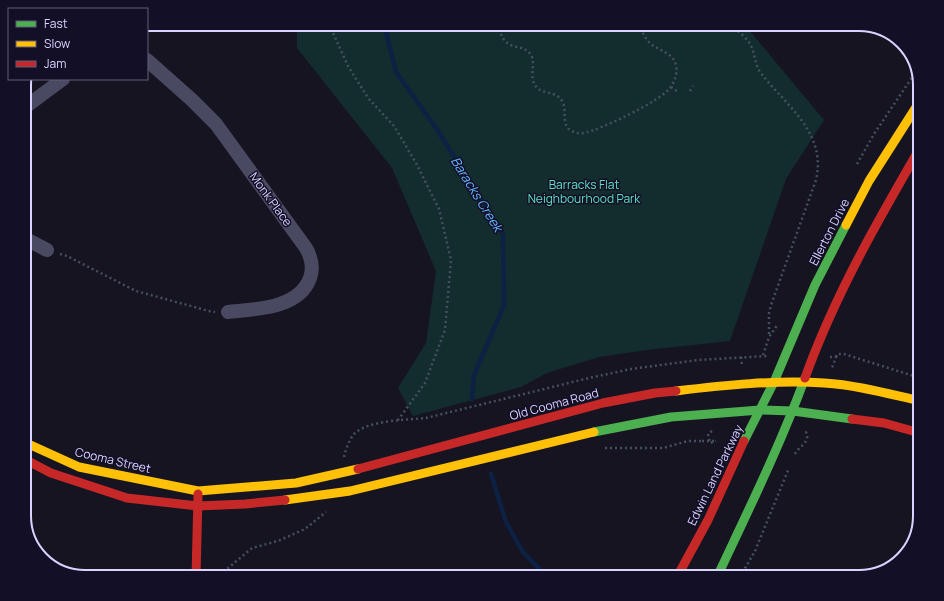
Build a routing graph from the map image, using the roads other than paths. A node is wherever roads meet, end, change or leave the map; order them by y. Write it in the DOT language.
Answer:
graph roads {
  1 [pos="148,61"];
  2 [pos="62,80"];
  3 [pos="31,103"];
  4 [pos="913,112"];
  5 [pos="913,160"];
  6 [pos="31,242"];
  7 [pos="47,250"];
  8 [pos="228,312"];
  9 [pos="774,382"];
  10 [pos="803,382"];
  11 [pos="913,399"];
  12 [pos="760,410"];
  13 [pos="793,411"];
  14 [pos="913,430"];
  15 [pos="31,445"];
  16 [pos="31,463"];
  17 [pos="198,491"];
  18 [pos="198,506"];
  19 [pos="196,570"];
  20 [pos="681,570"];
  21 [pos="721,570"];
  1 -- 8 [label="street, Monk Place"];
  2 -- 3 [label="street"];
  4 -- 9 [label="main road, Ellerton Drive"];
  5 -- 10 [label="main road"];
  6 -- 7 [label="street"];
  9 -- 10 [label="main road, Old Cooma Road"];
  9 -- 12 [label="main road, Edwin Land Parkway"];
  9 -- 17 [label="main road, Old Cooma Road"];
  10 -- 11 [label="main road, Old Cooma Road"];
  10 -- 13 [label="main road"];
  12 -- 13 [label="main road"];
  12 -- 18 [label="main road"];
  12 -- 20 [label="main road, Edwin Land Parkway"];
  13 -- 14 [label="main road"];
  13 -- 21 [label="main road"];
  15 -- 17 [label="main road, Cooma Street"];
  16 -- 18 [label="main road"];
  17 -- 18 [label="main road"];
  18 -- 19 [label="main road"];
}
